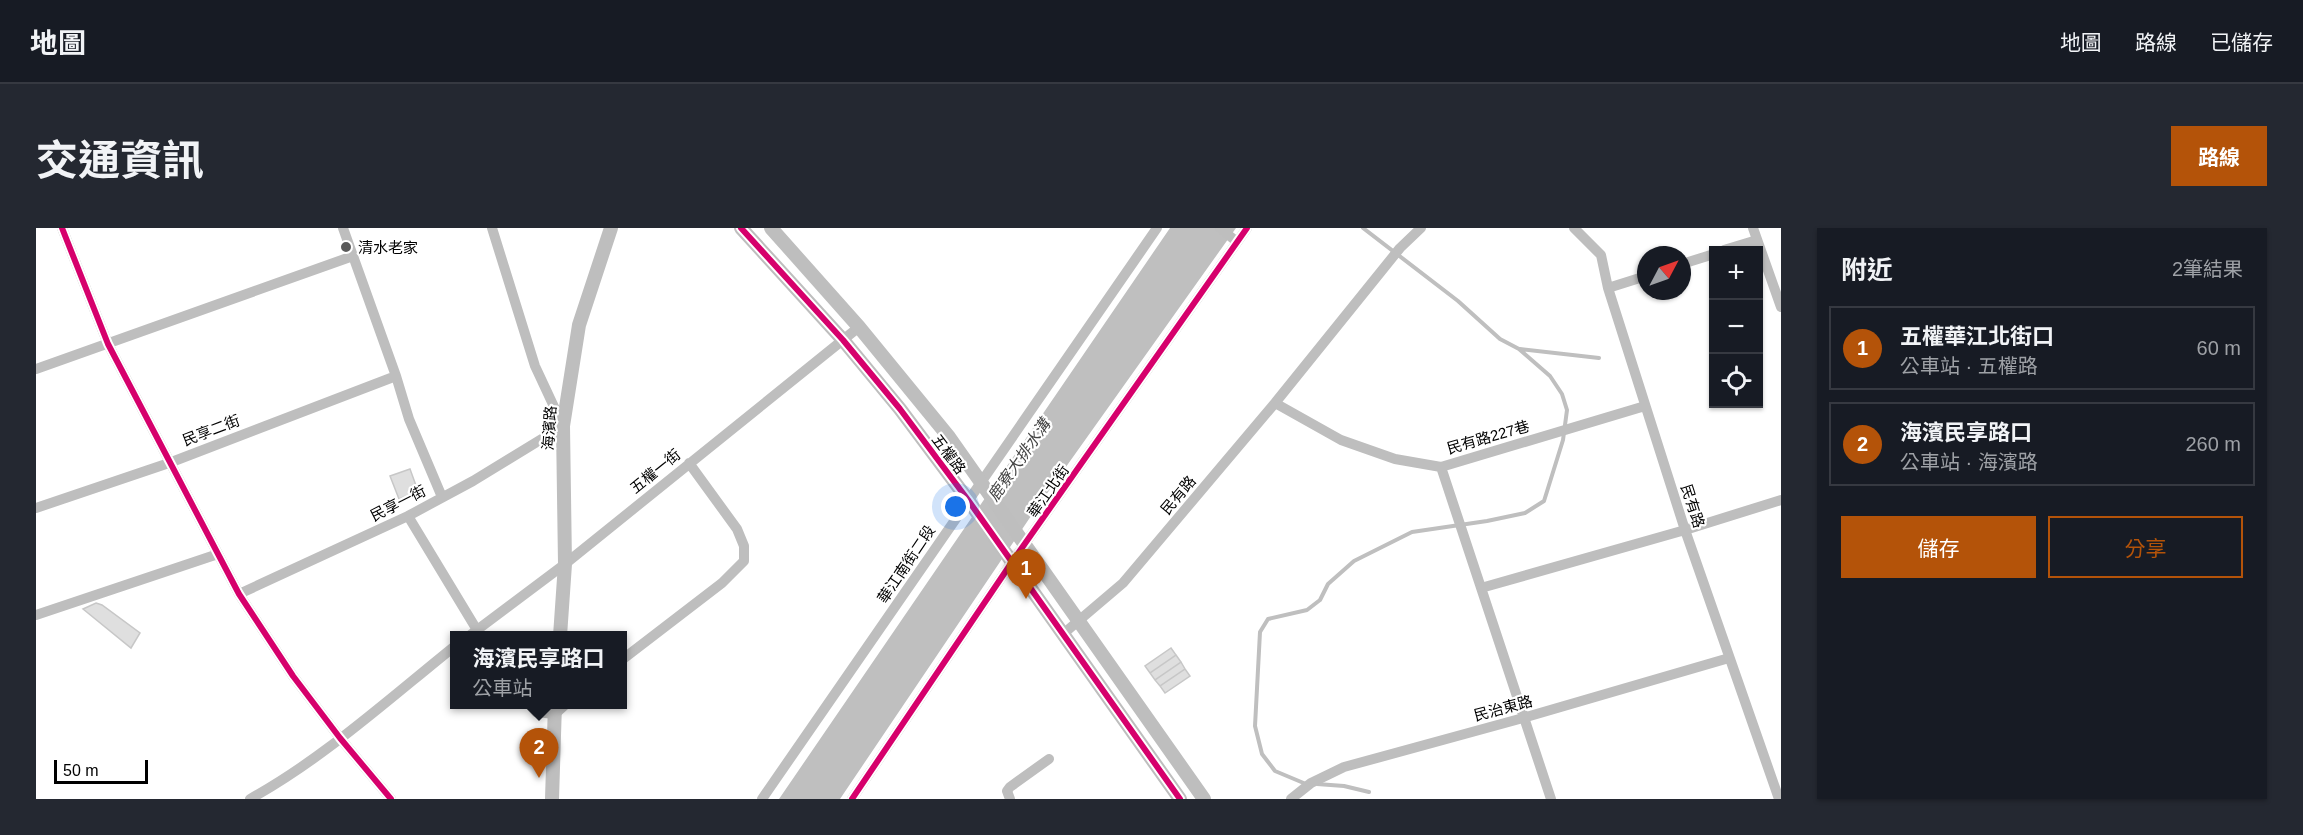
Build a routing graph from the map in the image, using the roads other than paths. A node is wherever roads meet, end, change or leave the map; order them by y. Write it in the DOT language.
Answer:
graph roads {
  1 [pos="62,228"];
  2 [pos="343,228"];
  3 [pos="492,228"];
  4 [pos="611,228"];
  5 [pos="741,228"];
  6 [pos="771,228"];
  7 [pos="1157,228"];
  8 [pos="1220,228"];
  9 [pos="1247,228"];
  10 [pos="1421,228"];
  11 [pos="1574,228"];
  12 [pos="1753,228"];
  13 [pos="1235,240"];
  14 [pos="1757,240"];
  15 [pos="1737,246"];
  16 [pos="352,255"];
  17 [pos="1709,255"];
  18 [pos="1691,261"];
  19 [pos="1637,279"];
  20 [pos="1608,288"];
  21 [pos="1781,307"];
  22 [pos="859,327"];
  23 [pos="843,340"];
  24 [pos="108,344"];
  25 [pos="36,369"];
  26 [pos="396,376"];
  27 [pos="1275,403"];
  28 [pos="1645,406"];
  29 [pos="563,426"];
  30 [pos="689,462"];
  31 [pos="169,463"];
  32 [pos="1441,466"];
  33 [pos="985,487"];
  34 [pos="442,497"];
  35 [pos="1781,500"];
  36 [pos="971,505"];
  37 [pos="36,508"];
  38 [pos="408,516"];
  39 [pos="1685,530"];
  40 [pos="1024,542"];
  41 [pos="218,554"];
  42 [pos="1010,559"];
  43 [pos="565,564"];
  44 [pos="1480,588"];
  45 [pos="239,594"];
  46 [pos="36,615"];
  47 [pos="1078,619"];
  48 [pos="473,631"];
  49 [pos="479,631"];
  50 [pos="560,631"];
  51 [pos="1063,634"];
  52 [pos="450,650"];
  53 [pos="627,656"];
  54 [pos="1729,658"];
  55 [pos="533,709"];
  56 [pos="555,709"];
  57 [pos="1523,718"];
  58 [pos="340,738"];
  59 [pos="1049,759"];
  60 [pos="250,799"];
  61 [pos="391,799"];
  62 [pos="552,799"];
  63 [pos="762,799"];
  64 [pos="852,799"];
  65 [pos="1010,799"];
  66 [pos="1180,799"];
  67 [pos="1204,799"];
  68 [pos="1291,799"];
  69 [pos="1551,799"];
  70 [pos="1779,799"];
  1 -- 24 [label="street"];
  2 -- 16 [label="street"];
  3 -- 29 [label="street"];
  4 -- 29 [label="street, 海濱路"];
  5 -- 23 [label="street, 五權路"];
  6 -- 22 [label="street, 五權路"];
  7 -- 33 [label="street, 華江南街二段"];
  8 -- 13 [label="street"];
  9 -- 13 [label="street, 華江北街"];
  10 -- 27 [label="street, 民有路"];
  11 -- 20 [label="street, 民有路"];
  12 -- 14 [label="street"];
  13 -- 40 [label="street, 華江北街"];
  14 -- 15 [label="street"];
  14 -- 21 [label="street"];
  16 -- 24 [label="street"];
  16 -- 26 [label="street"];
  17 -- 18 [label="street"];
  19 -- 20 [label="street"];
  20 -- 28 [label="street, 民有路"];
  22 -- 23 [label="street, 五權一街"];
  22 -- 33 [label="street, 五權路"];
  23 -- 30 [label="street, 五權一街"];
  23 -- 36 [label="street, 五權路"];
  24 -- 25 [label="street"];
  24 -- 31 [label="street"];
  26 -- 31 [label="street, 民享二街"];
  26 -- 34 [label="street"];
  27 -- 32 [label="street, 民有路227巷"];
  27 -- 47 [label="street, 民有路"];
  28 -- 32 [label="street, 民有路227巷"];
  28 -- 39 [label="street, 民有路"];
  29 -- 34 [label="street, 民享一街"];
  29 -- 43 [label="street, 海濱路"];
  30 -- 43 [label="street, 五權一街"];
  30 -- 53 [label="street"];
  31 -- 37 [label="street, 民享二街"];
  31 -- 41 [label="street"];
  32 -- 44 [label="street"];
  33 -- 36 [label="street, 華江南街二段"];
  33 -- 40 [label="street, 五權路"];
  34 -- 38 [label="street, 民享一街"];
  35 -- 39 [label="street"];
  36 -- 42 [label="street, 五權路"];
  36 -- 63 [label="street, 華江南街二段"];
  38 -- 45 [label="street, 民享一街"];
  38 -- 48 [label="street"];
  39 -- 44 [label="street"];
  39 -- 54 [label="street, 民有路"];
  40 -- 42 [label="street, 華江北街"];
  40 -- 47 [label="street, 五權路"];
  41 -- 45 [label="street"];
  41 -- 46 [label="street"];
  42 -- 51 [label="street, 五權路"];
  42 -- 64 [label="street, 華江北街"];
  43 -- 49 [label="street, 五權一街"];
  43 -- 50 [label="street, 海濱路"];
  44 -- 57 [label="street"];
  45 -- 58 [label="street"];
  47 -- 51 [label="street, 民有路"];
  47 -- 67 [label="street, 五權路"];
  51 -- 66 [label="street, 五權路"];
  52 -- 58 [label="street"];
  54 -- 57 [label="street, 民治東路"];
  54 -- 70 [label="street, 民有路"];
  55 -- 56 [label="street"];
  56 -- 62 [label="street"];
  57 -- 68 [label="street, 民治東路"];
  57 -- 69 [label="street"];
  58 -- 60 [label="street"];
  58 -- 61 [label="street"];
  59 -- 65 [label="street"];
}
